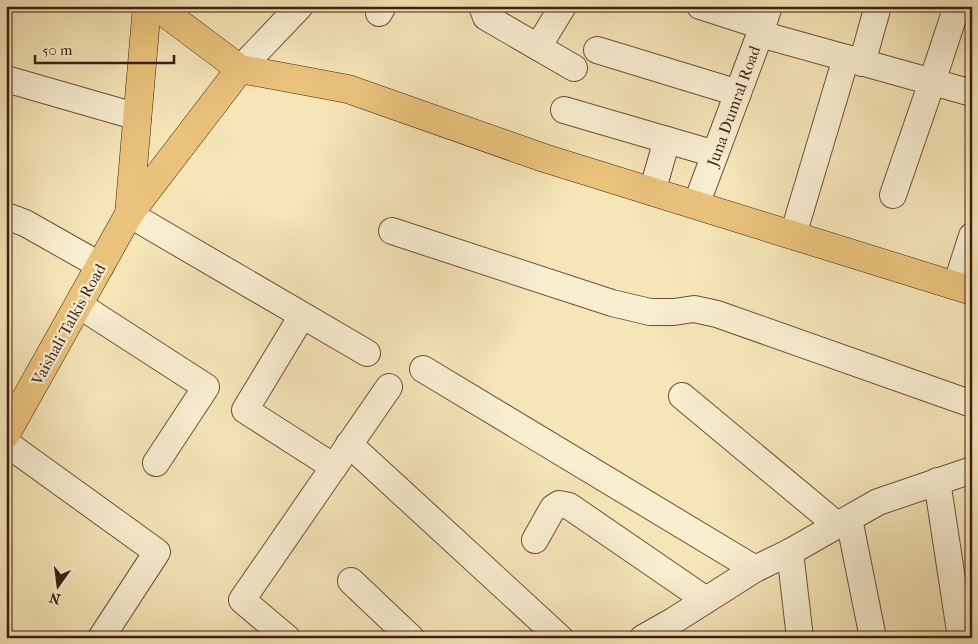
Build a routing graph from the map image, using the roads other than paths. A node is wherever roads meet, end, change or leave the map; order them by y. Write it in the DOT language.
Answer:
graph roads {
  1 [pos="147,6"];
  2 [pos="156,6"];
  3 [pos="300,6"];
  4 [pos="482,6"];
  5 [pos="563,6"];
  6 [pos="700,6"];
  7 [pos="878,6"];
  8 [pos="957,6"];
  9 [pos="764,22"];
  10 [pos="538,47"];
  11 [pos="597,50"];
  12 [pos="854,60"];
  13 [pos="574,68"];
  14 [pos="240,69"];
  15 [pos="6,79"];
  16 [pos="932,82"];
  17 [pos="738,93"];
  18 [pos="972,93"];
  19 [pos="564,110"];
  20 [pos="138,117"];
  21 [pos="667,140"];
  22 [pos="715,154"];
  23 [pos="652,192"];
  24 [pos="892,195"];
  25 [pos="696,206"];
  26 [pos="129,214"];
  27 [pos="6,216"];
  28 [pos="392,231"];
  29 [pos="793,235"];
  30 [pos="972,236"];
  31 [pos="101,266"];
  32 [pos="964,288"];
  33 [pos="79,304"];
  34 [pos="297,324"];
  35 [pos="367,353"];
  36 [pos="423,369"];
  37 [pos="389,387"];
  38 [pos="682,396"];
  39 [pos="972,404"];
  40 [pos="6,434"];
  41 [pos="6,443"];
  42 [pos="349,444"];
  43 [pos="156,463"];
  44 [pos="334,467"];
  45 [pos="972,470"];
  46 [pos="938,482"];
  47 [pos="843,522"];
  48 [pos="534,540"];
  49 [pos="790,552"];
  50 [pos="755,569"];
  51 [pos="351,581"];
  52 [pos="706,600"];
  53 [pos="674,629"];
  54 [pos="101,638"];
  55 [pos="287,638"];
  56 [pos="411,638"];
  57 [pos="560,638"];
  58 [pos="643,638"];
  59 [pos="800,638"];
  60 [pos="874,638"];
  61 [pos="961,638"];
  1 -- 20 [label="main road"];
  2 -- 14 [label="main road"];
  3 -- 14 [label="street"];
  4 -- 10 [label="street"];
  5 -- 10 [label="street"];
  6 -- 9 [label="street"];
  7 -- 12 [label="street"];
  8 -- 16 [label="street"];
  9 -- 12 [label="street"];
  9 -- 17 [label="street, Juna Dumral Road"];
  10 -- 13 [label="street"];
  11 -- 17 [label="street"];
  12 -- 16 [label="street"];
  12 -- 29 [label="street"];
  14 -- 23 [label="main road"];
  14 -- 26 [label="main road"];
  15 -- 20 [label="street"];
  16 -- 18 [label="street"];
  16 -- 24 [label="street"];
  17 -- 22 [label="street, Juna Dumral Road"];
  19 -- 21 [label="street"];
  20 -- 26 [label="main road"];
  21 -- 22 [label="street"];
  21 -- 23 [label="street"];
  22 -- 25 [label="street, Juna Dumral Road"];
  23 -- 25 [label="main road"];
  25 -- 29 [label="main road"];
  26 -- 31 [label="main road, Vaishali Talkis Road"];
  26 -- 35 [label="street"];
  27 -- 31 [label="street"];
  28 -- 39 [label="street"];
  29 -- 32 [label="main road"];
  30 -- 32 [label="street"];
  31 -- 33 [label="main road, Vaishali Talkis Road"];
  33 -- 40 [label="main road, Vaishali Talkis Road"];
  33 -- 43 [label="street"];
  34 -- 44 [label="street"];
  36 -- 50 [label="street"];
  37 -- 42 [label="street"];
  38 -- 47 [label="street"];
  41 -- 54 [label="street"];
  42 -- 44 [label="street"];
  42 -- 57 [label="street"];
  44 -- 55 [label="street"];
  45 -- 46 [label="street"];
  46 -- 47 [label="street"];
  46 -- 61 [label="street"];
  47 -- 49 [label="street"];
  47 -- 60 [label="street"];
  48 -- 52 [label="street"];
  49 -- 50 [label="street"];
  49 -- 59 [label="street"];
  50 -- 52 [label="street"];
  51 -- 56 [label="street"];
  52 -- 53 [label="street"];
  53 -- 58 [label="street"];
}
